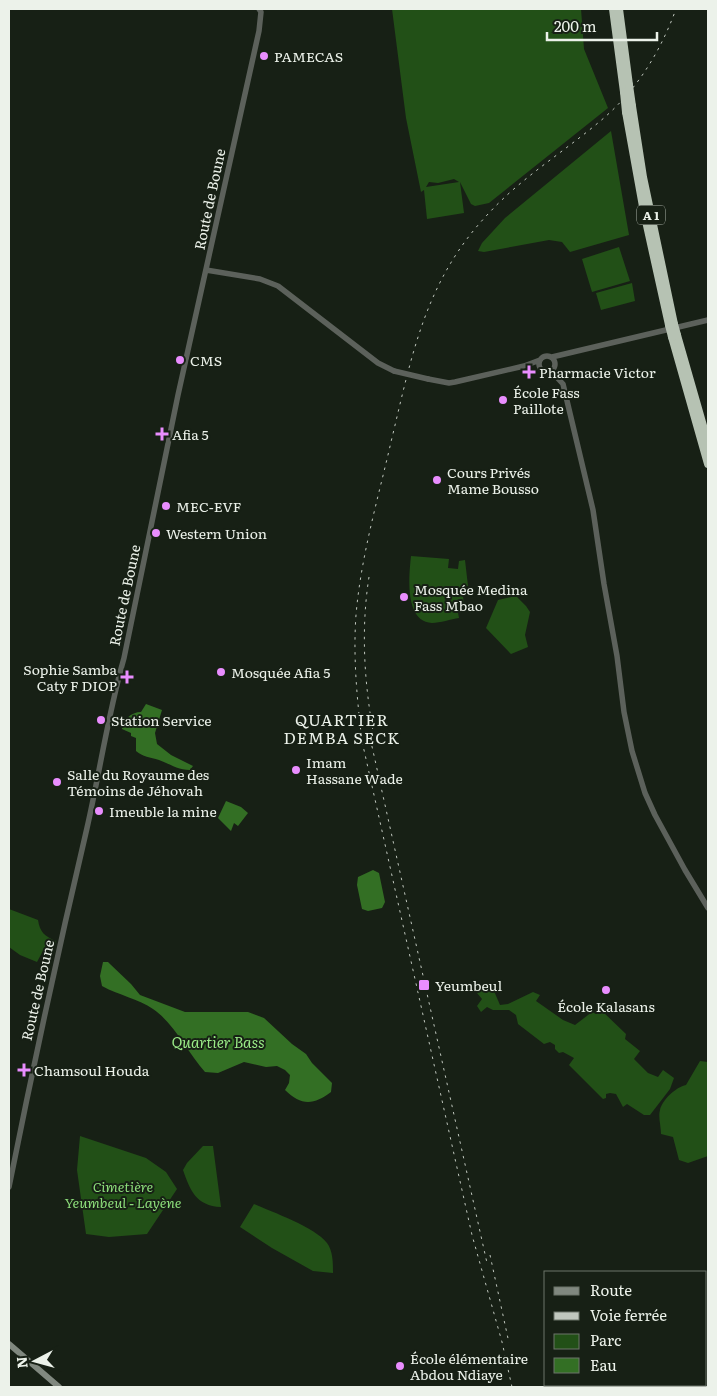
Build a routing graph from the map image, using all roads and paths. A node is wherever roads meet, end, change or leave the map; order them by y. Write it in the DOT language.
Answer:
graph roads {
  1 [pos="259,9"];
  2 [pos="613,9"];
  3 [pos="619,9"];
  4 [pos="626,89"];
  5 [pos="206,270"];
  6 [pos="708,320"];
  7 [pos="674,336"];
  8 [pos="568,355"];
  9 [pos="552,357"];
  10 [pos="540,360"];
  11 [pos="524,366"];
  12 [pos="553,368"];
  13 [pos="542,370"];
  14 [pos="708,443"];
  15 [pos="708,464"];
  16 [pos="708,908"];
  17 [pos="9,1186"];
  18 [pos="9,1344"];
  19 [pos="59,1387"];
  1 -- 5 [label="street, Route de Boune"];
  2 -- 4 [label="highway, A 1"];
  3 -- 4 [label="highway, A 1"];
  4 -- 7 [label="highway, A 1, bridge"];
  5 -- 11 [label="street, bridge"];
  5 -- 17 [label="street, Route de Boune"];
  6 -- 8 [label="street"];
  7 -- 14 [label="highway, A 1"];
  7 -- 15 [label="highway, A 1"];
  8 -- 9 [label="street"];
  8 -- 12 [label="street"];
  9 -- 10 [label="street"];
  9 -- 12 [label="street"];
  10 -- 11 [label="street"];
  10 -- 13 [label="street"];
  11 -- 13 [label="street"];
  12 -- 13 [label="street"];
  12 -- 16 [label="street"];
  18 -- 19 [label="main road"];
}
